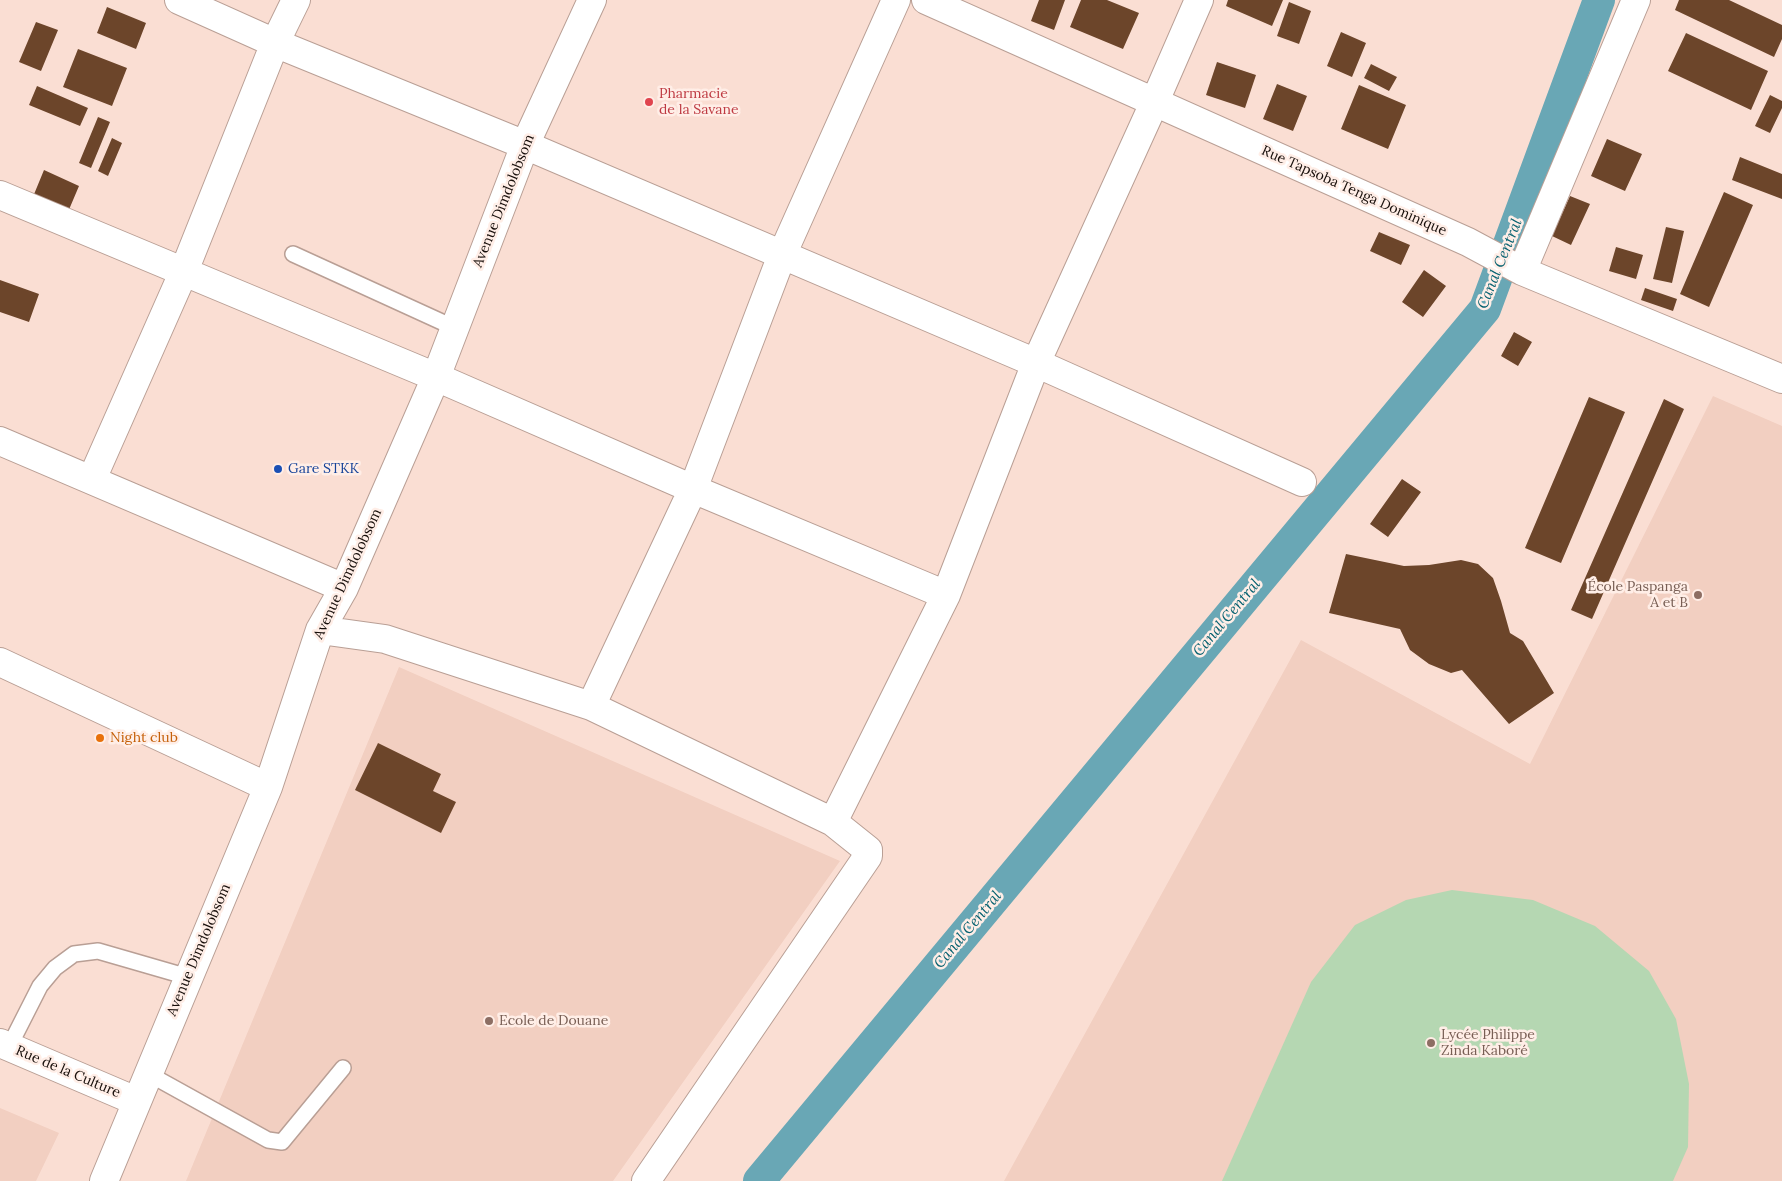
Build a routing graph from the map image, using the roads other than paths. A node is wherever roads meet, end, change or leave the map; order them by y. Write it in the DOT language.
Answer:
graph roads {
  1 [pos="179,0"];
  2 [pos="296,0"];
  3 [pos="592,0"];
  4 [pos="896,0"];
  5 [pos="926,0"];
  6 [pos="1199,0"];
  7 [pos="1636,0"];
  8 [pos="275,43"];
  9 [pos="1155,101"];
  10 [pos="526,145"];
  11 [pos="0,195"];
  12 [pos="293,254"];
  13 [pos="782,255"];
  14 [pos="1522,270"];
  15 [pos="184,271"];
  16 [pos="455,328"];
  17 [pos="1036,363"];
  18 [pos="436,376"];
  19 [pos="1782,379"];
  20 [pos="0,440"];
  21 [pos="92,479"];
  22 [pos="1302,482"];
  23 [pos="693,490"];
  24 [pos="344,588"];
  25 [pos="946,595"];
  26 [pos="320,630"];
  27 [pos="0,662"];
  28 [pos="591,706"];
  29 [pos="268,787"];
  30 [pos="833,822"];
  31 [pos="188,977"];
  32 [pos="4,1045"];
  33 [pos="343,1068"];
  34 [pos="147,1073"];
  35 [pos="136,1101"];
  36 [pos="104,1181"];
  37 [pos="646,1181"];
  1 -- 8 [label="street"];
  2 -- 8 [label="street"];
  3 -- 10 [label="street, Avenue Dimdolobsom"];
  4 -- 13 [label="street"];
  5 -- 9 [label="street, Rue Tapsoba Tenga Dominique"];
  6 -- 9 [label="street"];
  7 -- 14 [label="street"];
  8 -- 10 [label="street"];
  8 -- 15 [label="street"];
  9 -- 14 [label="street, Rue Tapsoba Tenga Dominique"];
  9 -- 17 [label="street"];
  10 -- 13 [label="street"];
  10 -- 16 [label="street, Avenue Dimdolobsom"];
  11 -- 15 [label="street"];
  12 -- 16 [label="lane"];
  13 -- 17 [label="street"];
  13 -- 23 [label="street"];
  14 -- 19 [label="street, Rue Tapsoba Tenga Dominique"];
  15 -- 18 [label="street"];
  15 -- 21 [label="street"];
  16 -- 18 [label="street, Avenue Dimdolobsom"];
  17 -- 22 [label="street"];
  17 -- 25 [label="street"];
  18 -- 23 [label="street"];
  18 -- 24 [label="street, Avenue Dimdolobsom"];
  20 -- 21 [label="street"];
  21 -- 24 [label="street"];
  23 -- 25 [label="street"];
  23 -- 28 [label="street"];
  24 -- 26 [label="street, Avenue Dimdolobsom"];
  25 -- 30 [label="street"];
  26 -- 28 [label="street"];
  26 -- 29 [label="street, Avenue Dimdolobsom"];
  27 -- 29 [label="street"];
  28 -- 30 [label="street"];
  29 -- 31 [label="street, Avenue Dimdolobsom"];
  30 -- 37 [label="street"];
  31 -- 32 [label="lane"];
  31 -- 34 [label="street, Avenue Dimdolobsom"];
  32 -- 35 [label="street, Rue de la Culture"];
  33 -- 34 [label="lane"];
  34 -- 35 [label="street, Avenue Dimdolobsom"];
  35 -- 36 [label="street, Avenue Dimdolobsom"];
}
